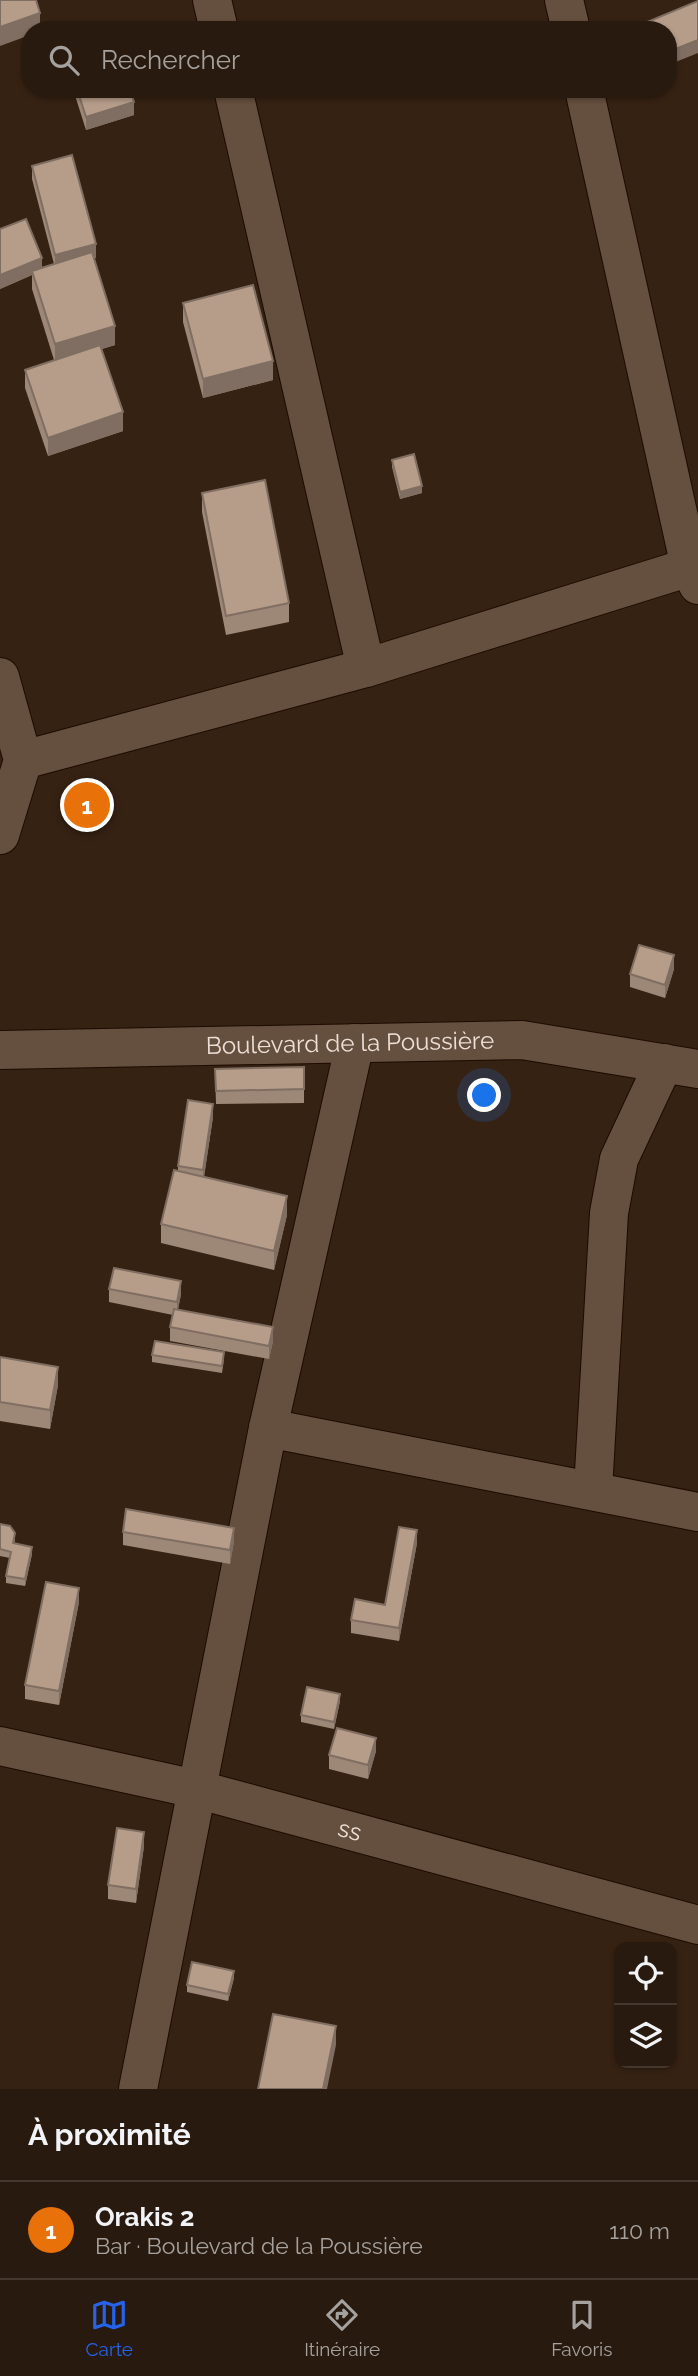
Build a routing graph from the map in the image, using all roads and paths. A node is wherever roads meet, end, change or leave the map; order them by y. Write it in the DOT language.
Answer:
graph roads {
  1 [pos="212,0"];
  2 [pos="564,0"];
  3 [pos="217,21"];
  4 [pos="569,21"];
  5 [pos="235,98"];
  6 [pos="586,98"];
  7 [pos="694,576"];
  8 [pos="366,668"];
  9 [pos="0,677"];
  10 [pos="23,760"];
  11 [pos="0,835"];
  12 [pos="355,1043"];
  13 [pos="0,1050"];
  14 [pos="681,1066"];
  15 [pos="268,1427"];
  16 [pos="593,1490"];
  17 [pos="698,1512"];
  18 [pos="0,1746"];
  19 [pos="196,1789"];
  20 [pos="698,1925"];
  21 [pos="138,2089"];
  1 -- 3 [label="street"];
  2 -- 4 [label="street"];
  5 -- 8 [label="street"];
  6 -- 7 [label="street"];
  7 -- 8 [label="street"];
  8 -- 10 [label="street"];
  9 -- 10 [label="street"];
  10 -- 11 [label="street"];
  12 -- 13 [label="street, Boulevard de la Poussière"];
  12 -- 14 [label="street, Boulevard de la Poussière"];
  12 -- 15 [label="street"];
  14 -- 16 [label="street"];
  15 -- 16 [label="street"];
  15 -- 19 [label="street"];
  16 -- 17 [label="street"];
  18 -- 19 [label="street, ss"];
  19 -- 20 [label="street, ss"];
  19 -- 21 [label="street"];
}
